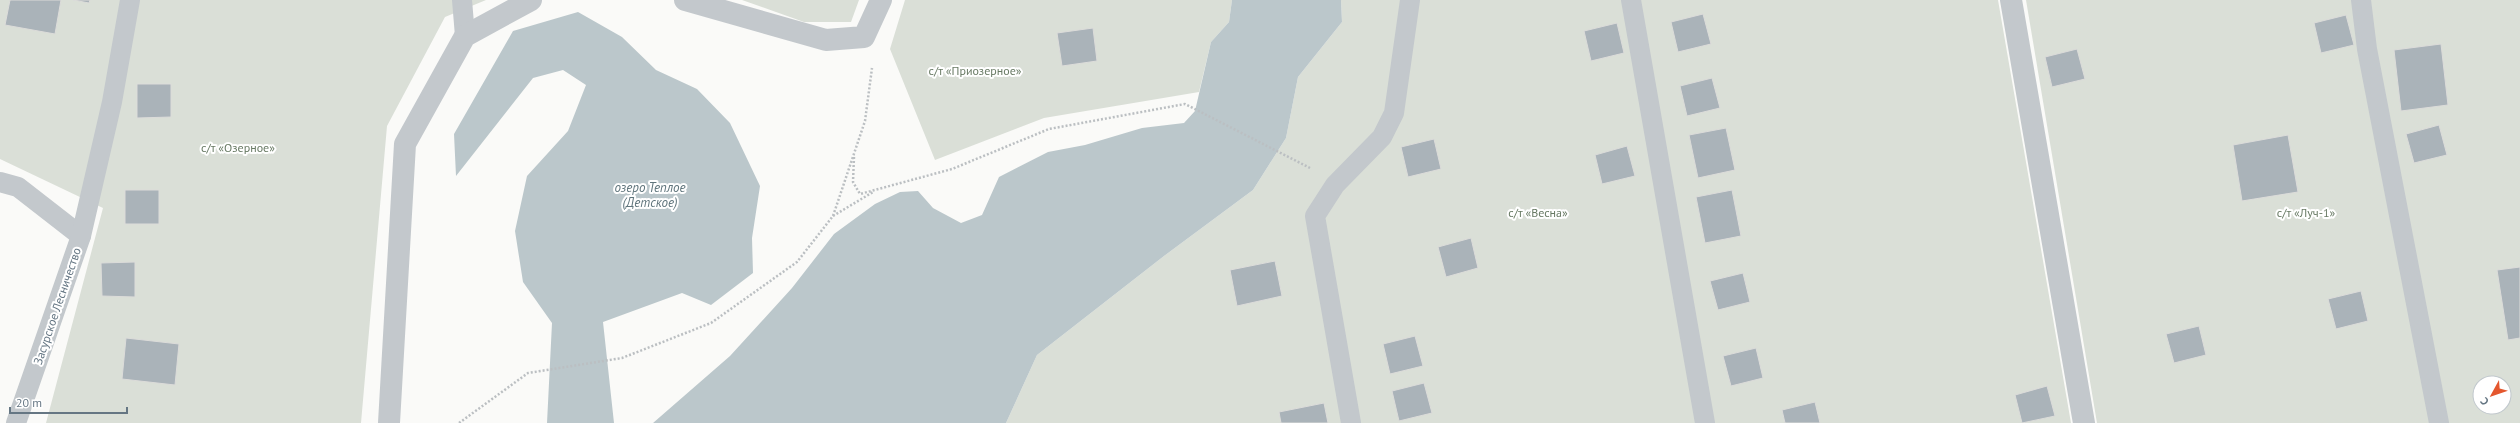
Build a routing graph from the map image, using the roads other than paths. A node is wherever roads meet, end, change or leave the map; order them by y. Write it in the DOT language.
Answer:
graph roads {
  1 [pos="130,0"];
  2 [pos="462,0"];
  3 [pos="531,0"];
  4 [pos="685,0"];
  5 [pos="881,0"];
  6 [pos="1410,0"];
  7 [pos="1631,0"];
  8 [pos="2011,0"];
  9 [pos="2361,0"];
  10 [pos="465,36"];
  11 [pos="0,182"];
  12 [pos="81,236"];
  13 [pos="16,423"];
  14 [pos="389,423"];
  15 [pos="1351,423"];
  16 [pos="1705,423"];
  17 [pos="2084,423"];
  18 [pos="2439,423"];
  1 -- 12 [label="lane"];
  2 -- 10 [label="lane"];
  3 -- 10 [label="street"];
  4 -- 5 [label="street"];
  6 -- 15 [label="lane"];
  7 -- 16 [label="lane"];
  8 -- 17 [label="street"];
  9 -- 18 [label="lane"];
  10 -- 14 [label="street"];
  11 -- 12 [label="lane, Засурское Лесничество"];
  12 -- 13 [label="lane, Засурское Лесничество"];
}
